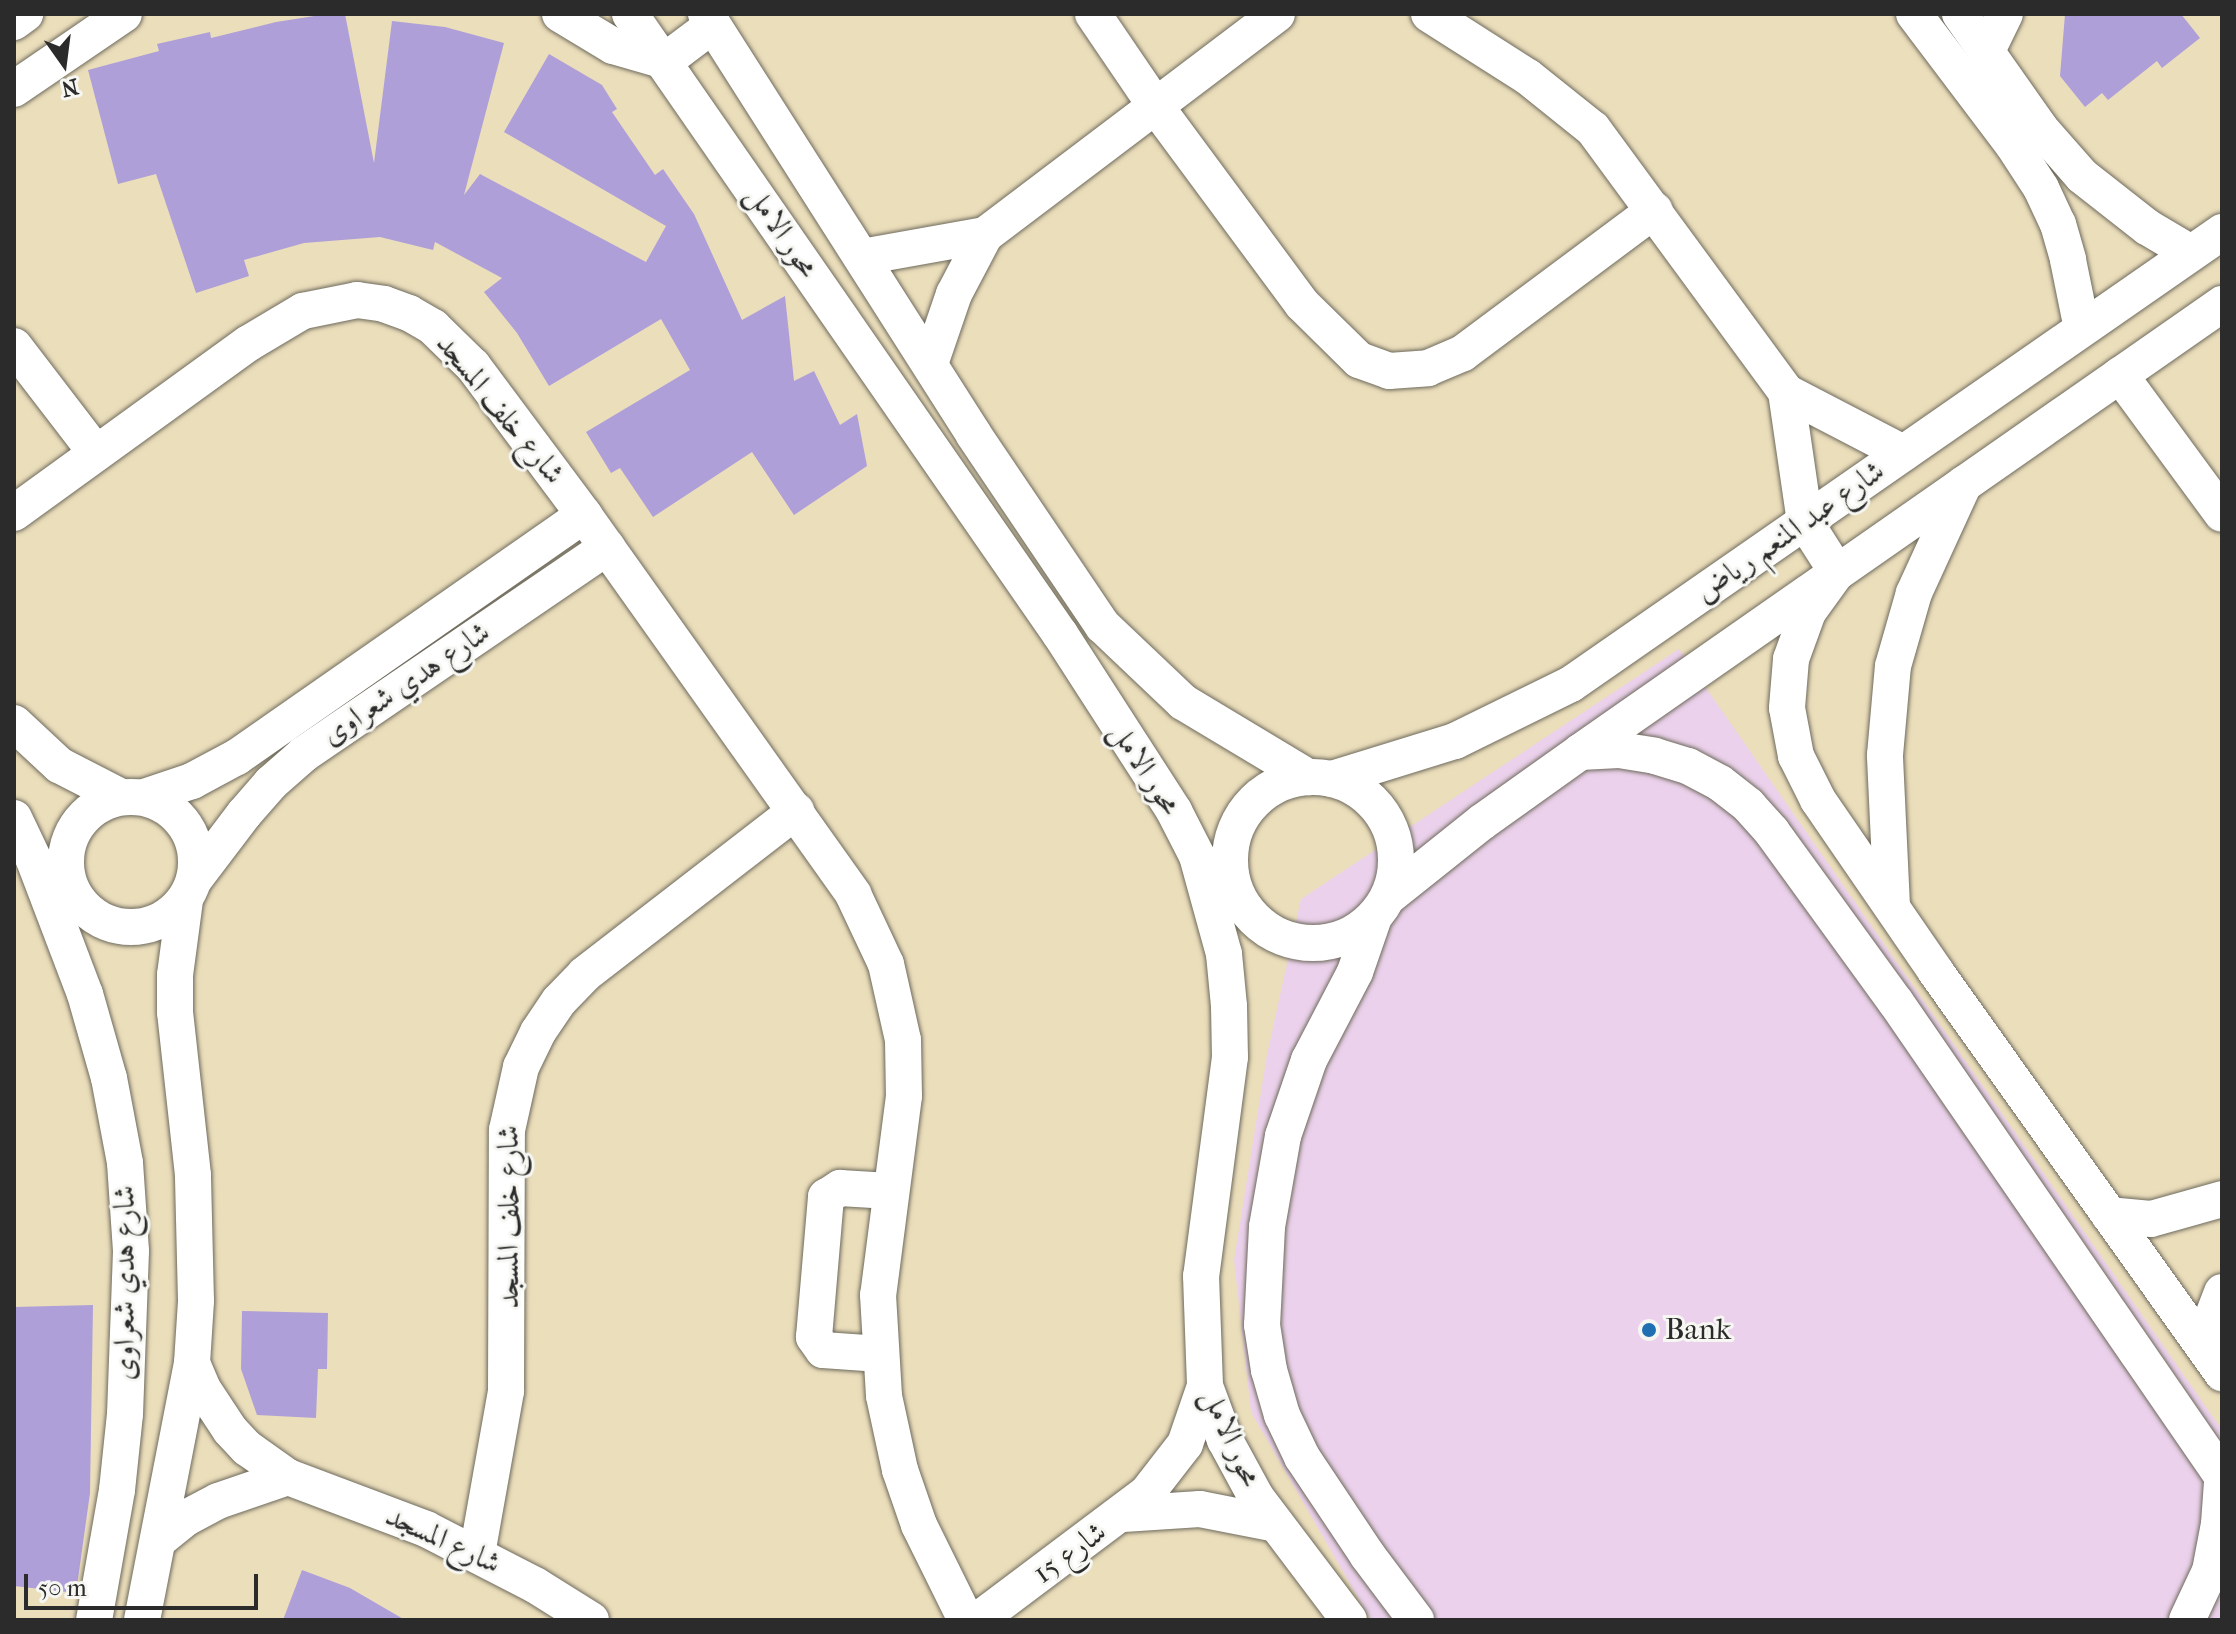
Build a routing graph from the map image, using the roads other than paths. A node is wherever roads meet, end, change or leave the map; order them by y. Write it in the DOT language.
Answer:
graph roads {
  1 [pos="25,14"];
  2 [pos="124,14"];
  3 [pos="560,14"];
  4 [pos="630,14"];
  5 [pos="1093,14"];
  6 [pos="1277,14"];
  7 [pos="1429,14"];
  8 [pos="1914,14"];
  9 [pos="1960,14"];
  10 [pos="2005,14"];
  11 [pos="709,19"];
  12 [pos="14,22"];
  13 [pos="1987,51"];
  14 [pos="665,61"];
  15 [pos="14,89"];
  16 [pos="1157,108"];
  17 [pos="2026,137"];
  18 [pos="1655,210"];
  19 [pos="2222,232"];
  20 [pos="985,235"];
  21 [pos="2191,253"];
  22 [pos="862,257"];
  23 [pos="2222,304"];
  24 [pos="2082,329"];
  25 [pos="14,346"];
  26 [pos="930,364"];
  27 [pos="2120,375"];
  28 [pos="1786,392"];
  29 [pos="96,453"];
  30 [pos="1903,453"];
  31 [pos="1965,483"];
  32 [pos="14,513"];
  33 [pos="2222,514"];
  34 [pos="584,515"];
  35 [pos="1805,522"];
  36 [pos="607,547"];
  37 [pos="1837,572"];
  38 [pos="14,723"];
  39 [pos="1580,752"];
  40 [pos="1320,778"];
  41 [pos="132,797"];
  42 [pos="796,811"];
  43 [pos="14,818"];
  44 [pos="1197,856"];
  45 [pos="34,860"];
  46 [pos="68,878"];
  47 [pos="189,890"];
  48 [pos="1239,896"];
  49 [pos="1381,907"];
  50 [pos="1892,907"];
  51 [pos="102,920"];
  52 [pos="1224,954"];
  53 [pos="1936,972"];
  54 [pos="85,994"];
  55 [pos="1895,1001"];
  56 [pos="890,1191"];
  57 [pos="2222,1199"];
  58 [pos="2109,1215"];
  59 [pos="2222,1292"];
  60 [pos="880,1354"];
  61 [pos="192,1363"];
  62 [pos="2215,1364"];
  63 [pos="1205,1386"];
  64 [pos="2222,1476"];
  65 [pos="288,1477"];
  66 [pos="2222,1482"];
  67 [pos="1123,1514"];
  68 [pos="1276,1524"];
  69 [pos="160,1539"];
  70 [pos="477,1554"];
  71 [pos="1368,1556"];
  72 [pos="1327,1589"];
  73 [pos="94,1620"];
  74 [pos="142,1620"];
  75 [pos="591,1620"];
  76 [pos="966,1620"];
  77 [pos="978,1620"];
  78 [pos="1349,1620"];
  79 [pos="1416,1620"];
  80 [pos="2187,1620"];
  1 -- 12 [label="street"];
  2 -- 15 [label="street"];
  3 -- 14 [label="street"];
  4 -- 14 [label="street, محور الامل"];
  5 -- 16 [label="street"];
  6 -- 16 [label="street"];
  7 -- 18 [label="street"];
  8 -- 17 [label="street"];
  9 -- 13 [label="street"];
  10 -- 13 [label="street"];
  11 -- 14 [label="street"];
  11 -- 22 [label="street, محور الامل"];
  13 -- 17 [label="street"];
  14 -- 44 [label="street, محور الامل"];
  16 -- 18 [label="street"];
  16 -- 20 [label="street"];
  17 -- 21 [label="street"];
  17 -- 24 [label="street"];
  18 -- 28 [label="street"];
  19 -- 21 [label="street, شارع عبد المنعم رياض"];
  20 -- 22 [label="street"];
  20 -- 26 [label="street"];
  21 -- 24 [label="street, شارع عبد المنعم رياض"];
  22 -- 26 [label="street, محور الامل"];
  23 -- 27 [label="street, شارع عبد المنعم رياض"];
  24 -- 30 [label="street, شارع عبد المنعم رياض"];
  25 -- 29 [label="street"];
  26 -- 40 [label="street, محور الامل"];
  27 -- 31 [label="street, شارع عبد المنعم رياض"];
  27 -- 33 [label="street"];
  28 -- 30 [label="street"];
  28 -- 35 [label="street"];
  29 -- 32 [label="street, شارع خلف المسجد"];
  29 -- 34 [label="street, شارع خلف المسجد"];
  30 -- 35 [label="street, شارع عبد المنعم رياض"];
  31 -- 37 [label="street, شارع عبد المنعم رياض"];
  31 -- 50 [label="street"];
  34 -- 36 [label="street, شارع خلف المسجد"];
  34 -- 41 [label="street, شارع هدي شعراوى"];
  35 -- 37 [label="street"];
  35 -- 40 [label="street, شارع عبد المنعم رياض"];
  36 -- 42 [label="street, شارع خلف المسجد"];
  36 -- 47 [label="street, شارع هدي شعراوى"];
  37 -- 39 [label="street, شارع عبد المنعم رياض"];
  37 -- 50 [label="street"];
  38 -- 41 [label="street"];
  39 -- 49 [label="street, شارع عبد المنعم رياض"];
  39 -- 55 [label="street"];
  40 -- 48 [label="street"];
  40 -- 49 [label="street"];
  41 -- 46 [label="street"];
  41 -- 47 [label="street"];
  42 -- 56 [label="street, شارع خلف المسجد"];
  42 -- 70 [label="street, شارع خلف المسجد"];
  43 -- 45 [label="street, شارع هدي شعراوى"];
  44 -- 48 [label="street"];
  44 -- 52 [label="street, محور الامل"];
  45 -- 46 [label="street"];
  45 -- 54 [label="street, شارع هدي شعراوى"];
  46 -- 51 [label="street"];
  47 -- 51 [label="street"];
  47 -- 61 [label="street"];
  48 -- 49 [label="street"];
  48 -- 52 [label="street"];
  49 -- 71 [label="street"];
  50 -- 53 [label="street"];
  51 -- 54 [label="street"];
  52 -- 63 [label="street, محور الامل"];
  53 -- 55 [label="street"];
  53 -- 58 [label="street"];
  54 -- 73 [label="street, شارع هدي شعراوى"];
  55 -- 64 [label="street"];
  56 -- 60 [label="street, شارع خلف المسجد"];
  56 -- 60 [label="street"];
  57 -- 58 [label="street"];
  58 -- 62 [label="street"];
  59 -- 62 [label="street"];
  60 -- 76 [label="street, شارع خلف المسجد"];
  61 -- 65 [label="street, شارع المسجد"];
  61 -- 69 [label="street"];
  63 -- 67 [label="street, شارع 15"];
  63 -- 68 [label="street, محور الامل"];
  65 -- 69 [label="street"];
  65 -- 70 [label="street, شارع المسجد"];
  66 -- 80 [label="street"];
  67 -- 68 [label="street, شارع 15"];
  67 -- 77 [label="street, شارع 15"];
  68 -- 72 [label="street, محور الامل"];
  69 -- 74 [label="street"];
  70 -- 75 [label="street, شارع المسجد"];
  71 -- 72 [label="street"];
  71 -- 79 [label="street"];
  72 -- 78 [label="street, محور الامل"];
}
